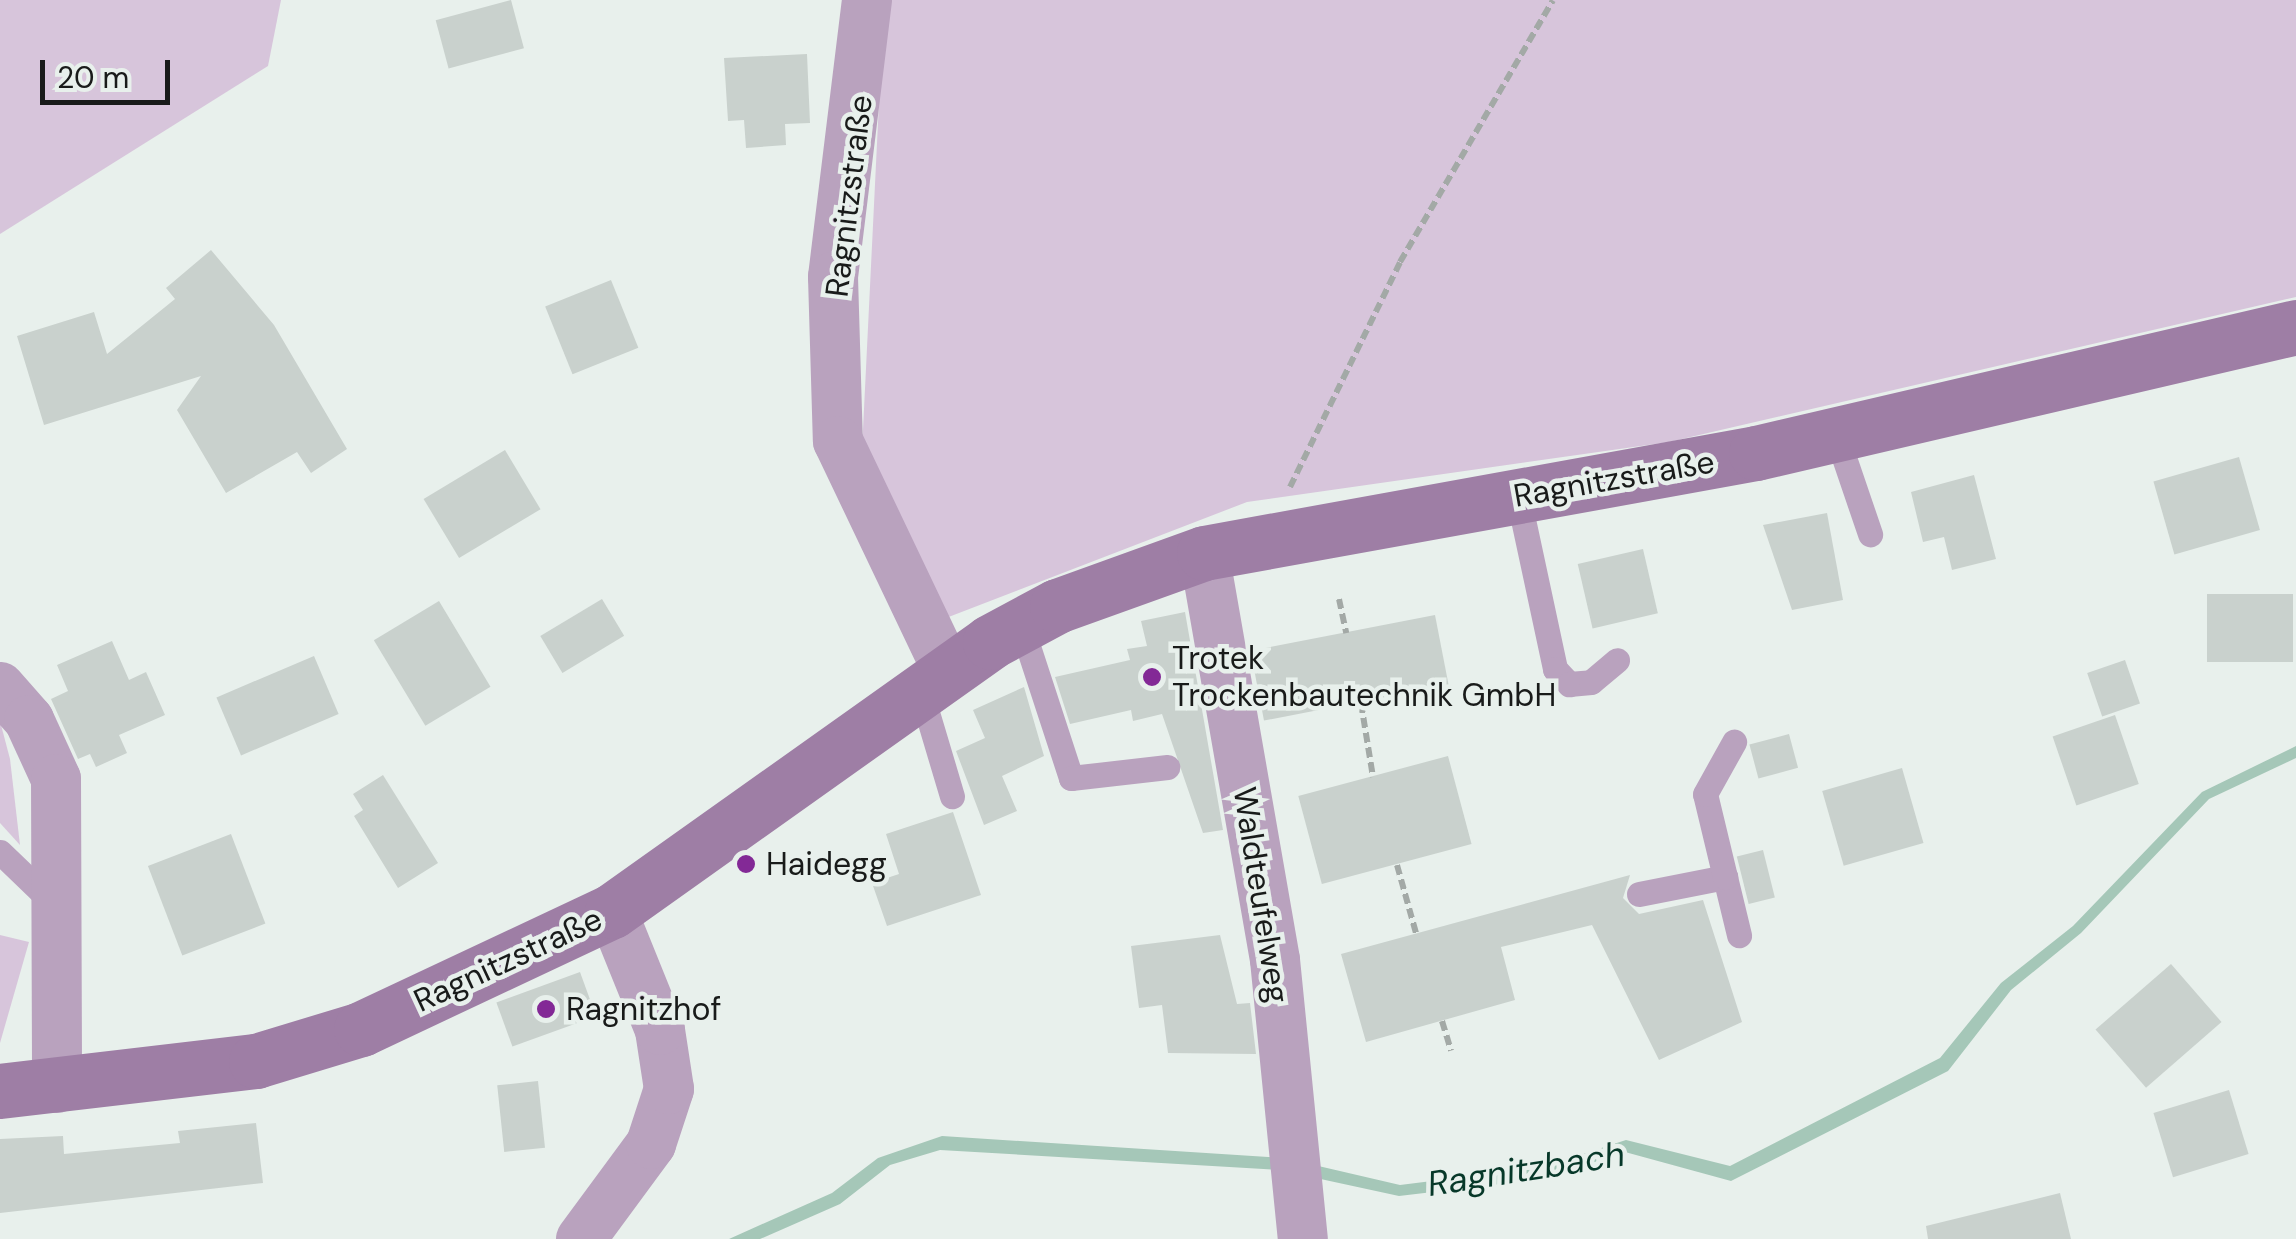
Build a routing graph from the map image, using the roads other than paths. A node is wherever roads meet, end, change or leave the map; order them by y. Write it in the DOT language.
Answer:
graph roads {
  1 [pos="867,0"];
  2 [pos="2296,327"];
  3 [pos="1836,434"];
  4 [pos="1518,496"];
  5 [pos="1870,534"];
  6 [pos="1230,548"];
  7 [pos="1021,625"];
  8 [pos="1618,660"];
  9 [pos="0,687"];
  10 [pos="936,688"];
  11 [pos="1734,742"];
  12 [pos="1166,767"];
  13 [pos="952,796"];
  14 [pos="0,852"];
  15 [pos="1725,877"];
  16 [pos="1639,894"];
  17 [pos="57,907"];
  18 [pos="612,911"];
  19 [pos="1739,935"];
  20 [pos="57,1088"];
  21 [pos="0,1090"];
  22 [pos="582,1239"];
  23 [pos="1303,1239"];
  1 -- 10 [label="street, Ragnitzstraße"];
  2 -- 3 [label="main road, Ragnitzstraße"];
  3 -- 4 [label="main road, Ragnitzstraße"];
  3 -- 5 [label="lane"];
  4 -- 6 [label="main road, Ragnitzstraße"];
  4 -- 8 [label="lane"];
  6 -- 7 [label="main road, Ragnitzstraße"];
  6 -- 23 [label="street, Waldteufelweg"];
  7 -- 10 [label="main road, Ragnitzstraße"];
  7 -- 12 [label="lane"];
  9 -- 17 [label="street"];
  10 -- 13 [label="lane"];
  10 -- 18 [label="main road, Ragnitzstraße"];
  11 -- 15 [label="lane"];
  14 -- 17 [label="lane"];
  15 -- 16 [label="lane"];
  15 -- 19 [label="lane"];
  17 -- 20 [label="street"];
  18 -- 20 [label="main road, Ragnitzstraße"];
  18 -- 22 [label="street"];
  20 -- 21 [label="main road, Ragnitzstraße"];
}
